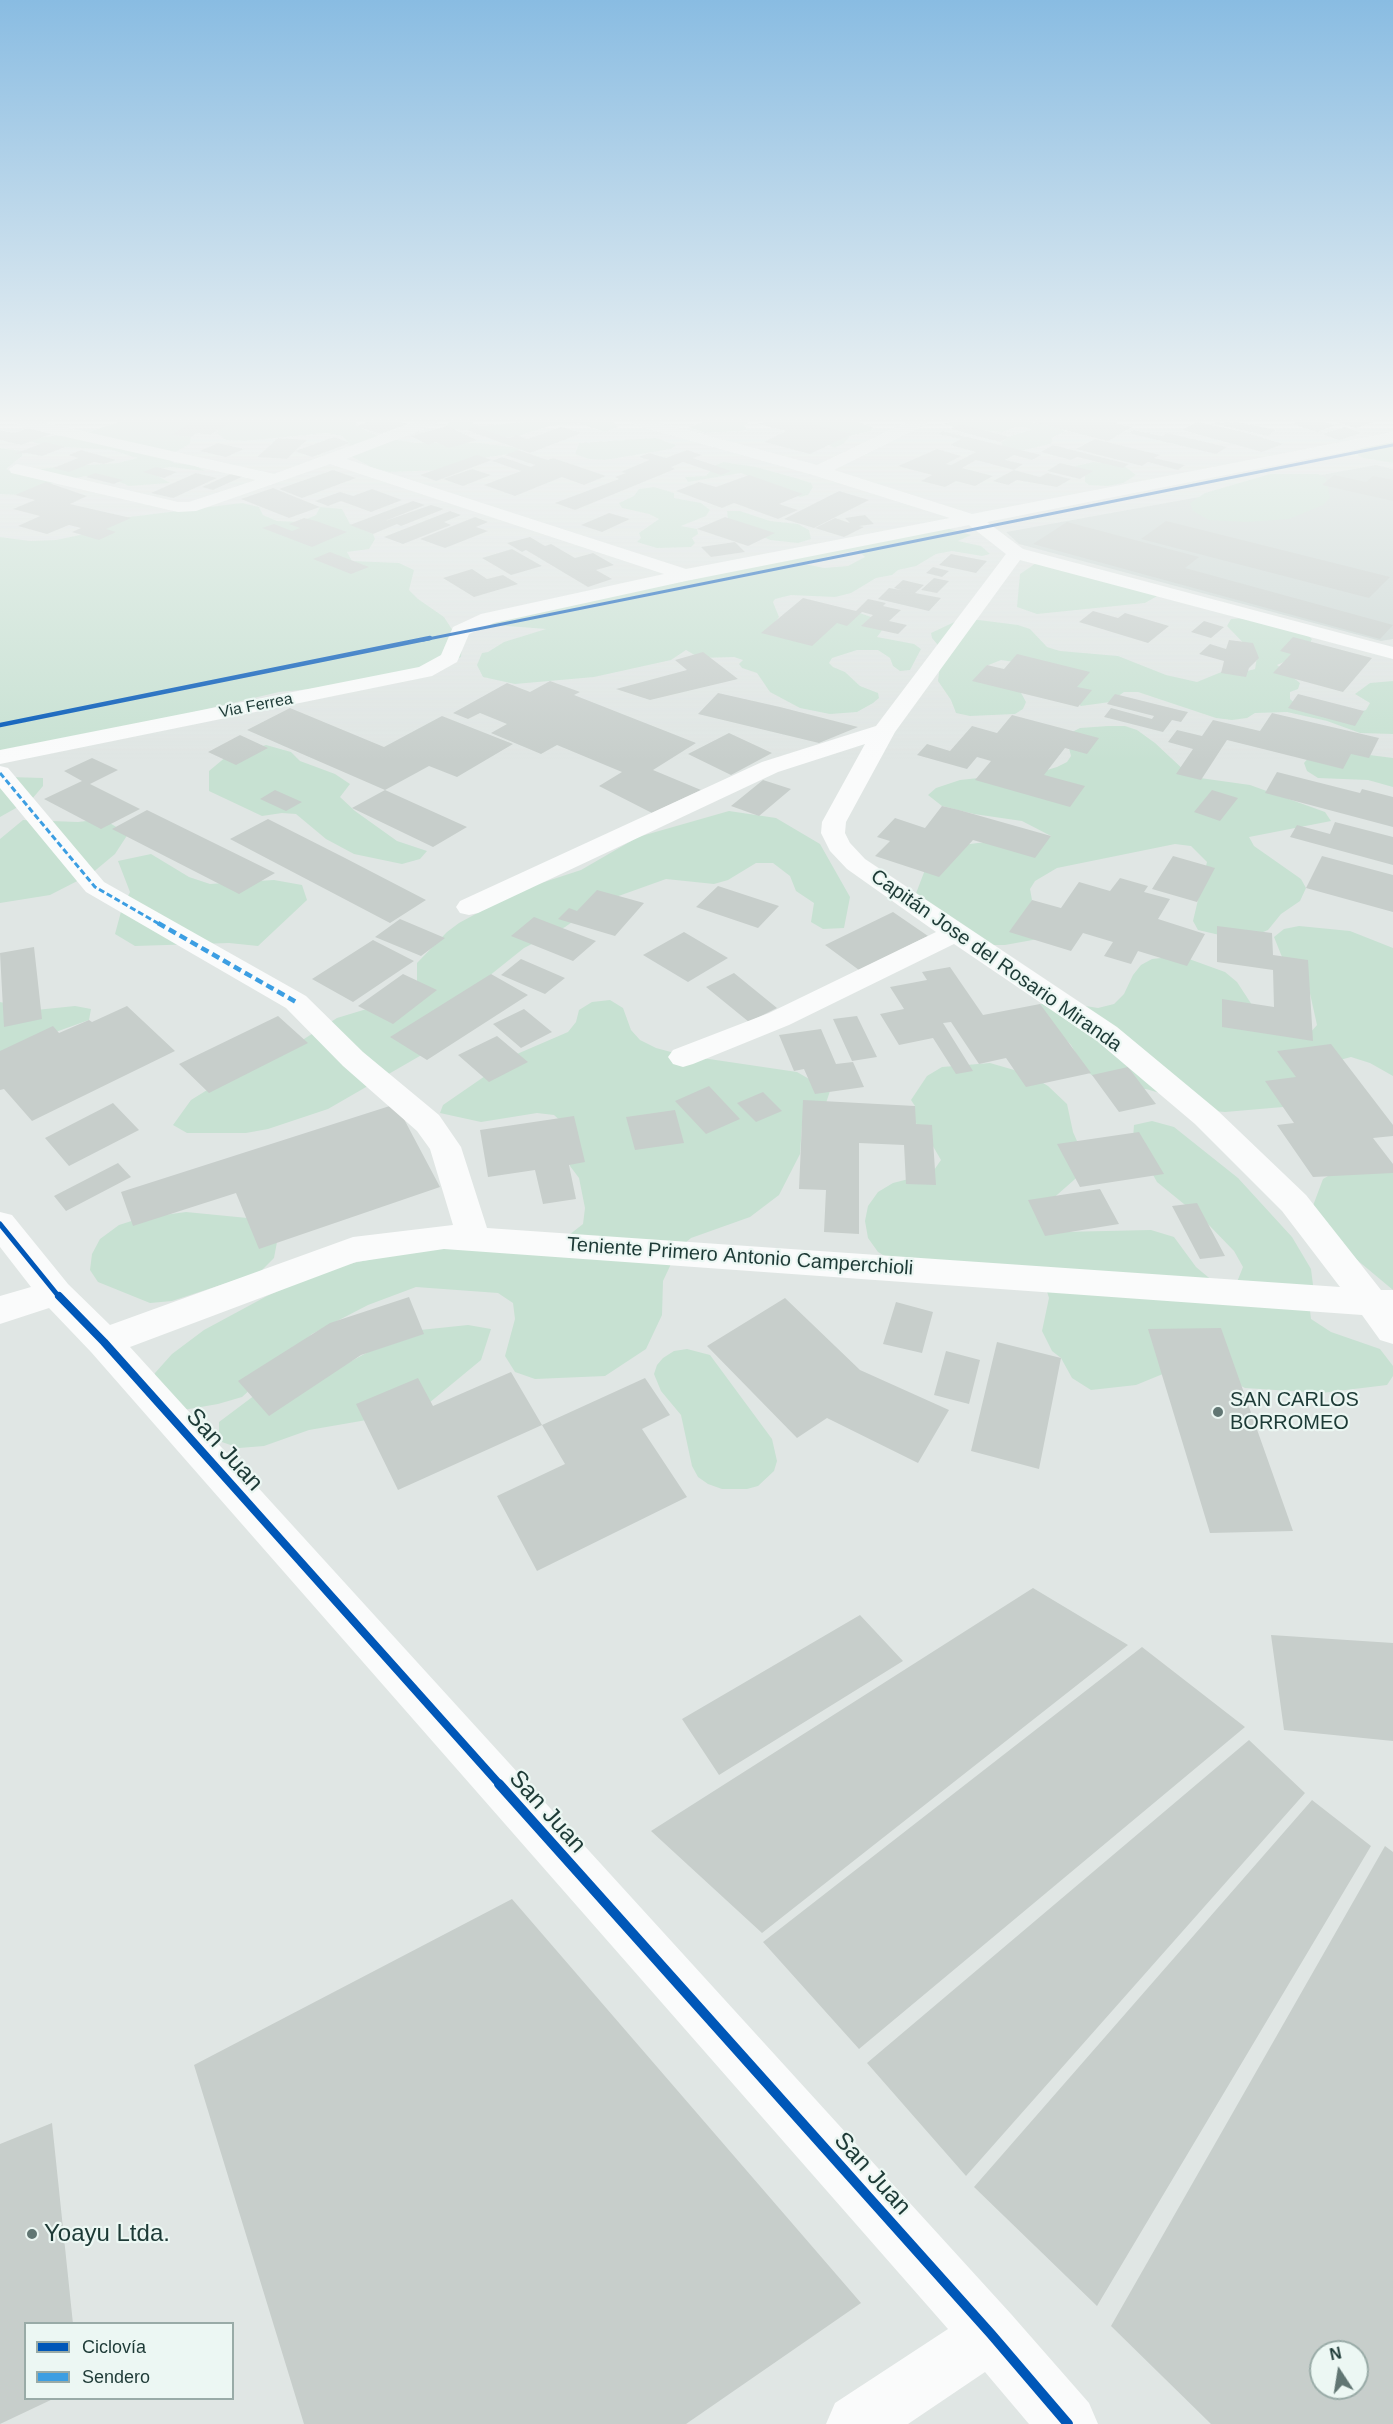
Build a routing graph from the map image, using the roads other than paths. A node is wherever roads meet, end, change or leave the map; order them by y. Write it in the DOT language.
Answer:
graph roads {
  1 [pos="564,535"];
  2 [pos="895,535"];
  3 [pos="993,535"];
  4 [pos="1016,553"];
  5 [pos="686,575"];
  6 [pos="1393,653"];
  7 [pos="884,730"];
  8 [pos="0,757"];
  9 [pos="0,773"];
  10 [pos="469,907"];
  11 [pos="956,933"];
  12 [pos="684,1057"];
  13 [pos="0,1224"];
  14 [pos="474,1239"];
  15 [pos="56,1293"];
  16 [pos="1384,1303"];
  17 [pos="0,1310"];
  18 [pos="1393,1330"];
  19 [pos="104,1342"];
  20 [pos="991,2334"];
  21 [pos="856,2424"];
  22 [pos="1068,2424"];
  1 -- 5 [label="street"];
  2 -- 5 [label="street, Via Ferrea"];
  3 -- 4 [label="street"];
  4 -- 6 [label="street"];
  4 -- 7 [label="street, Capitán Jose del Rosario Miranda"];
  5 -- 8 [label="street, Via Ferrea"];
  7 -- 10 [label="street"];
  7 -- 11 [label="street, Capitán Jose del Rosario Miranda"];
  9 -- 14 [label="street"];
  11 -- 12 [label="street"];
  11 -- 16 [label="street, Capitán Jose del Rosario Miranda"];
  13 -- 15 [label="street, San Juan"];
  14 -- 16 [label="street, Teniente Primero Antonio Camperchioli"];
  14 -- 19 [label="street, Teniente Primero Antonio Camperchioli"];
  15 -- 17 [label="street"];
  15 -- 19 [label="street, San Juan"];
  16 -- 18 [label="street, Capitán Jose del Rosario Miranda"];
  19 -- 20 [label="street, San Juan"];
  20 -- 21 [label="street"];
  20 -- 22 [label="street, San Juan"];
}
